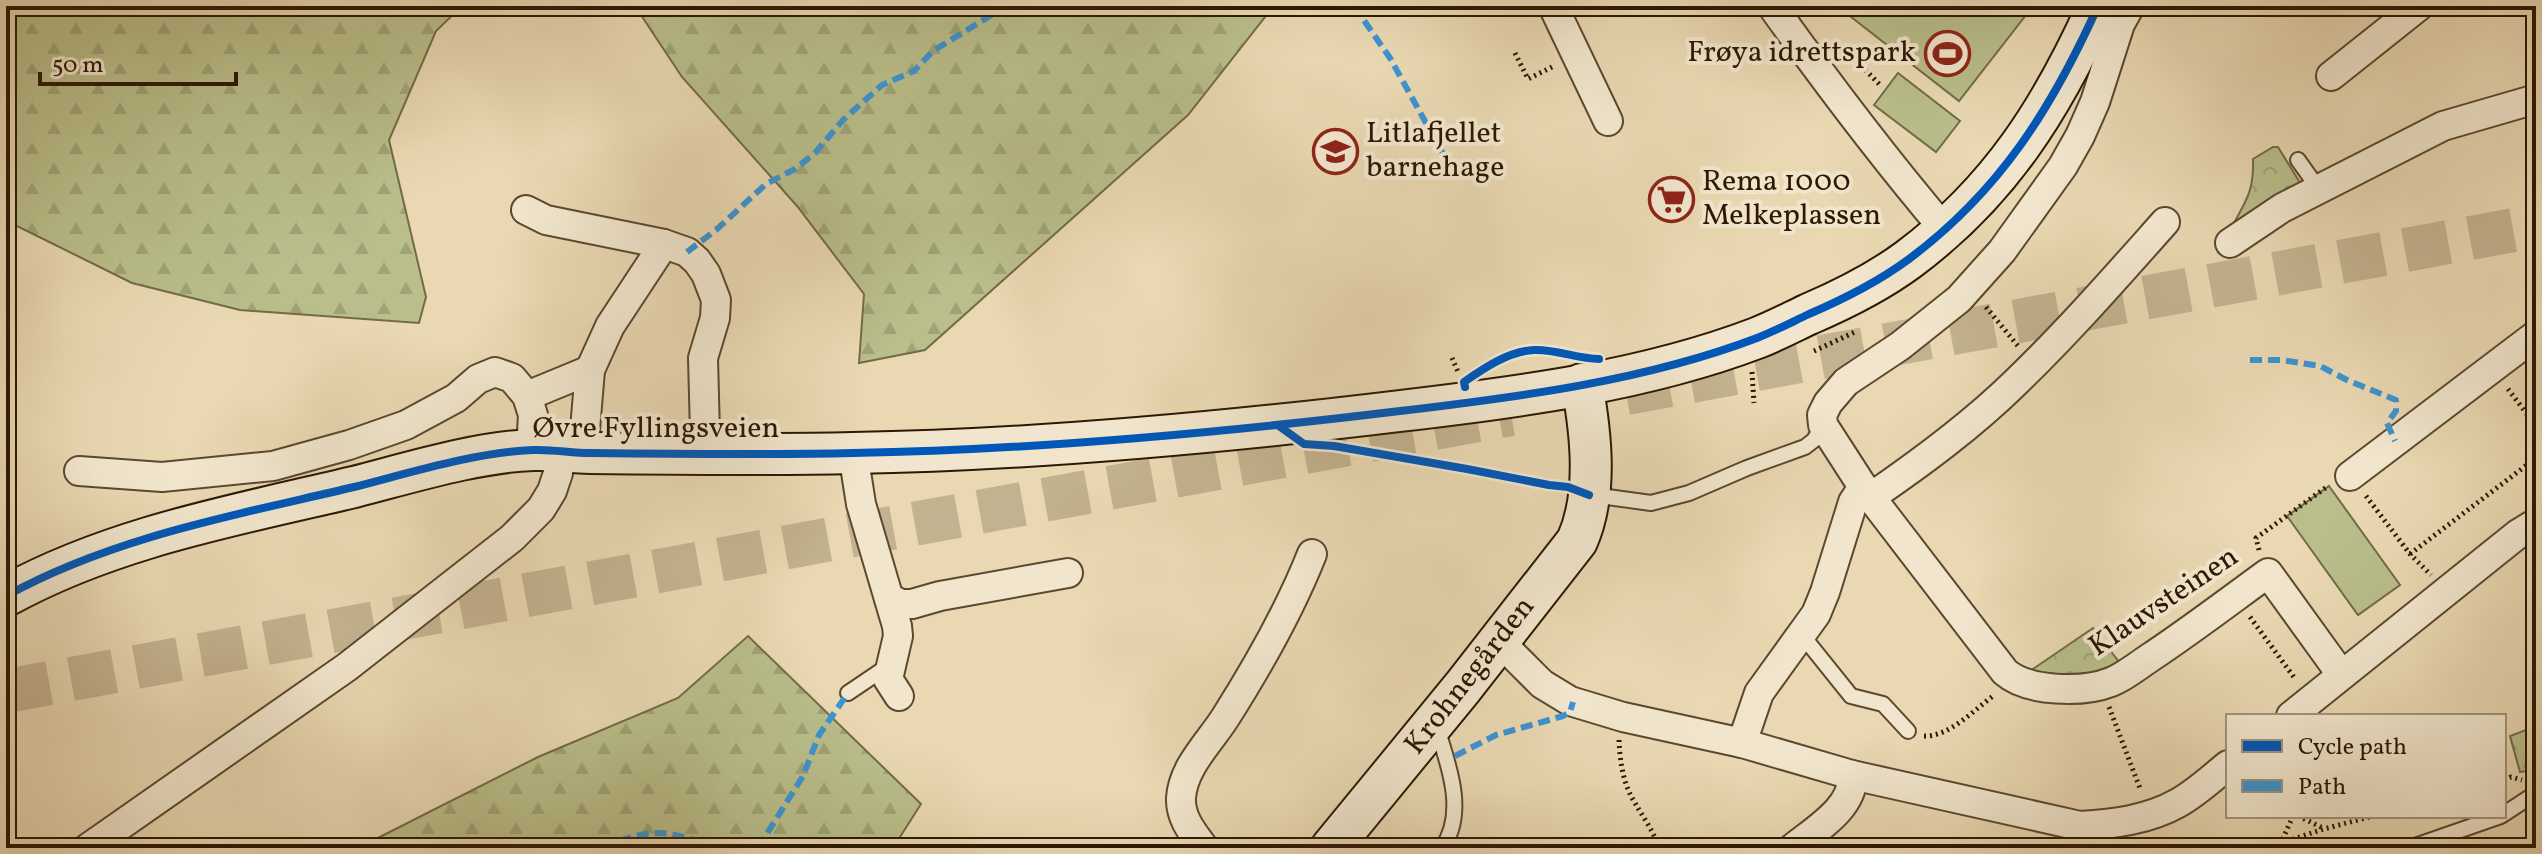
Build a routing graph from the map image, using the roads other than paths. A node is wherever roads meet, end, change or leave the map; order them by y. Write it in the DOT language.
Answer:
graph roads {
  1 [pos="1553,6"];
  2 [pos="1772,6"];
  3 [pos="2098,6"];
  4 [pos="2130,6"];
  5 [pos="2419,6"];
  6 [pos="2331,76"];
  7 [pos="2536,99"];
  8 [pos="1608,121"];
  9 [pos="2298,160"];
  10 [pos="2318,188"];
  11 [pos="526,210"];
  12 [pos="2165,222"];
  13 [pos="1944,229"];
  14 [pos="2230,243"];
  15 [pos="664,244"];
  16 [pos="2536,335"];
  17 [pos="590,370"];
  18 [pos="1582,384"];
  19 [pos="527,396"];
  20 [pos="1823,425"];
  21 [pos="705,434"];
  22 [pos="558,451"];
  23 [pos="853,453"];
  24 [pos="79,471"];
  25 [pos="2350,476"];
  26 [pos="1867,492"];
  27 [pos="1589,495"];
  28 [pos="2536,523"];
  29 [pos="1312,554"];
  30 [pos="1068,573"];
  31 [pos="6,596"];
  32 [pos="889,598"];
  33 [pos="1802,635"];
  34 [pos="1498,640"];
  35 [pos="892,663"];
  36 [pos="2341,674"];
  37 [pos="848,693"];
  38 [pos="899,696"];
  39 [pos="2293,714"];
  40 [pos="1908,731"];
  41 [pos="1440,738"];
  42 [pos="1742,743"];
  43 [pos="2226,767"];
  44 [pos="1852,775"];
  45 [pos="2536,793"];
  46 [pos="2506,812"];
  47 [pos="2494,818"];
  48 [pos="88,848"];
  49 [pos="1204,848"];
  50 [pos="1331,848"];
  51 [pos="1442,848"];
  52 [pos="1793,848"];
  53 [pos="2409,848"];
  1 -- 8 [label="street"];
  2 -- 13 [label="street"];
  3 -- 13 [label="main road, Øvre Fyllingsveien"];
  4 -- 20 [label="street"];
  5 -- 6 [label="street"];
  7 -- 10 [label="street"];
  9 -- 10 [label="lane"];
  10 -- 14 [label="street"];
  11 -- 15 [label="street, Øvre Fyllingsveien"];
  12 -- 26 [label="street"];
  13 -- 18 [label="main road, Øvre Fyllingsveien"];
  15 -- 17 [label="street"];
  15 -- 21 [label="street, Øvre Fyllingsveien"];
  16 -- 25 [label="street"];
  17 -- 19 [label="street"];
  17 -- 22 [label="street"];
  18 -- 23 [label="main road, Øvre Fyllingsveien"];
  18 -- 27 [label="main road, Krohnegården"];
  19 -- 22 [label="street, Øvre Fyllingsveien"];
  19 -- 24 [label="street, Øvre Fyllingsveien"];
  20 -- 26 [label="street"];
  20 -- 27 [label="lane"];
  22 -- 23 [label="main road, Øvre Fyllingsveien"];
  22 -- 31 [label="main road, Øvre Fyllingsveien"];
  22 -- 48 [label="street, Øvre Fyllingsveien"];
  23 -- 32 [label="street"];
  26 -- 33 [label="street"];
  26 -- 36 [label="street, Klauvsteinen"];
  27 -- 34 [label="main road, Krohnegården"];
  28 -- 36 [label="street"];
  29 -- 49 [label="street"];
  30 -- 32 [label="street"];
  32 -- 35 [label="street"];
  33 -- 40 [label="lane"];
  33 -- 42 [label="street"];
  34 -- 42 [label="street"];
  34 -- 50 [label="main road, Krohnegården"];
  35 -- 37 [label="lane"];
  35 -- 38 [label="street"];
  36 -- 39 [label="street"];
  41 -- 51 [label="lane, Krohnegården"];
  42 -- 44 [label="street"];
  43 -- 44 [label="street"];
  44 -- 52 [label="street"];
  45 -- 46 [label="lane"];
  47 -- 53 [label="lane"];
}
